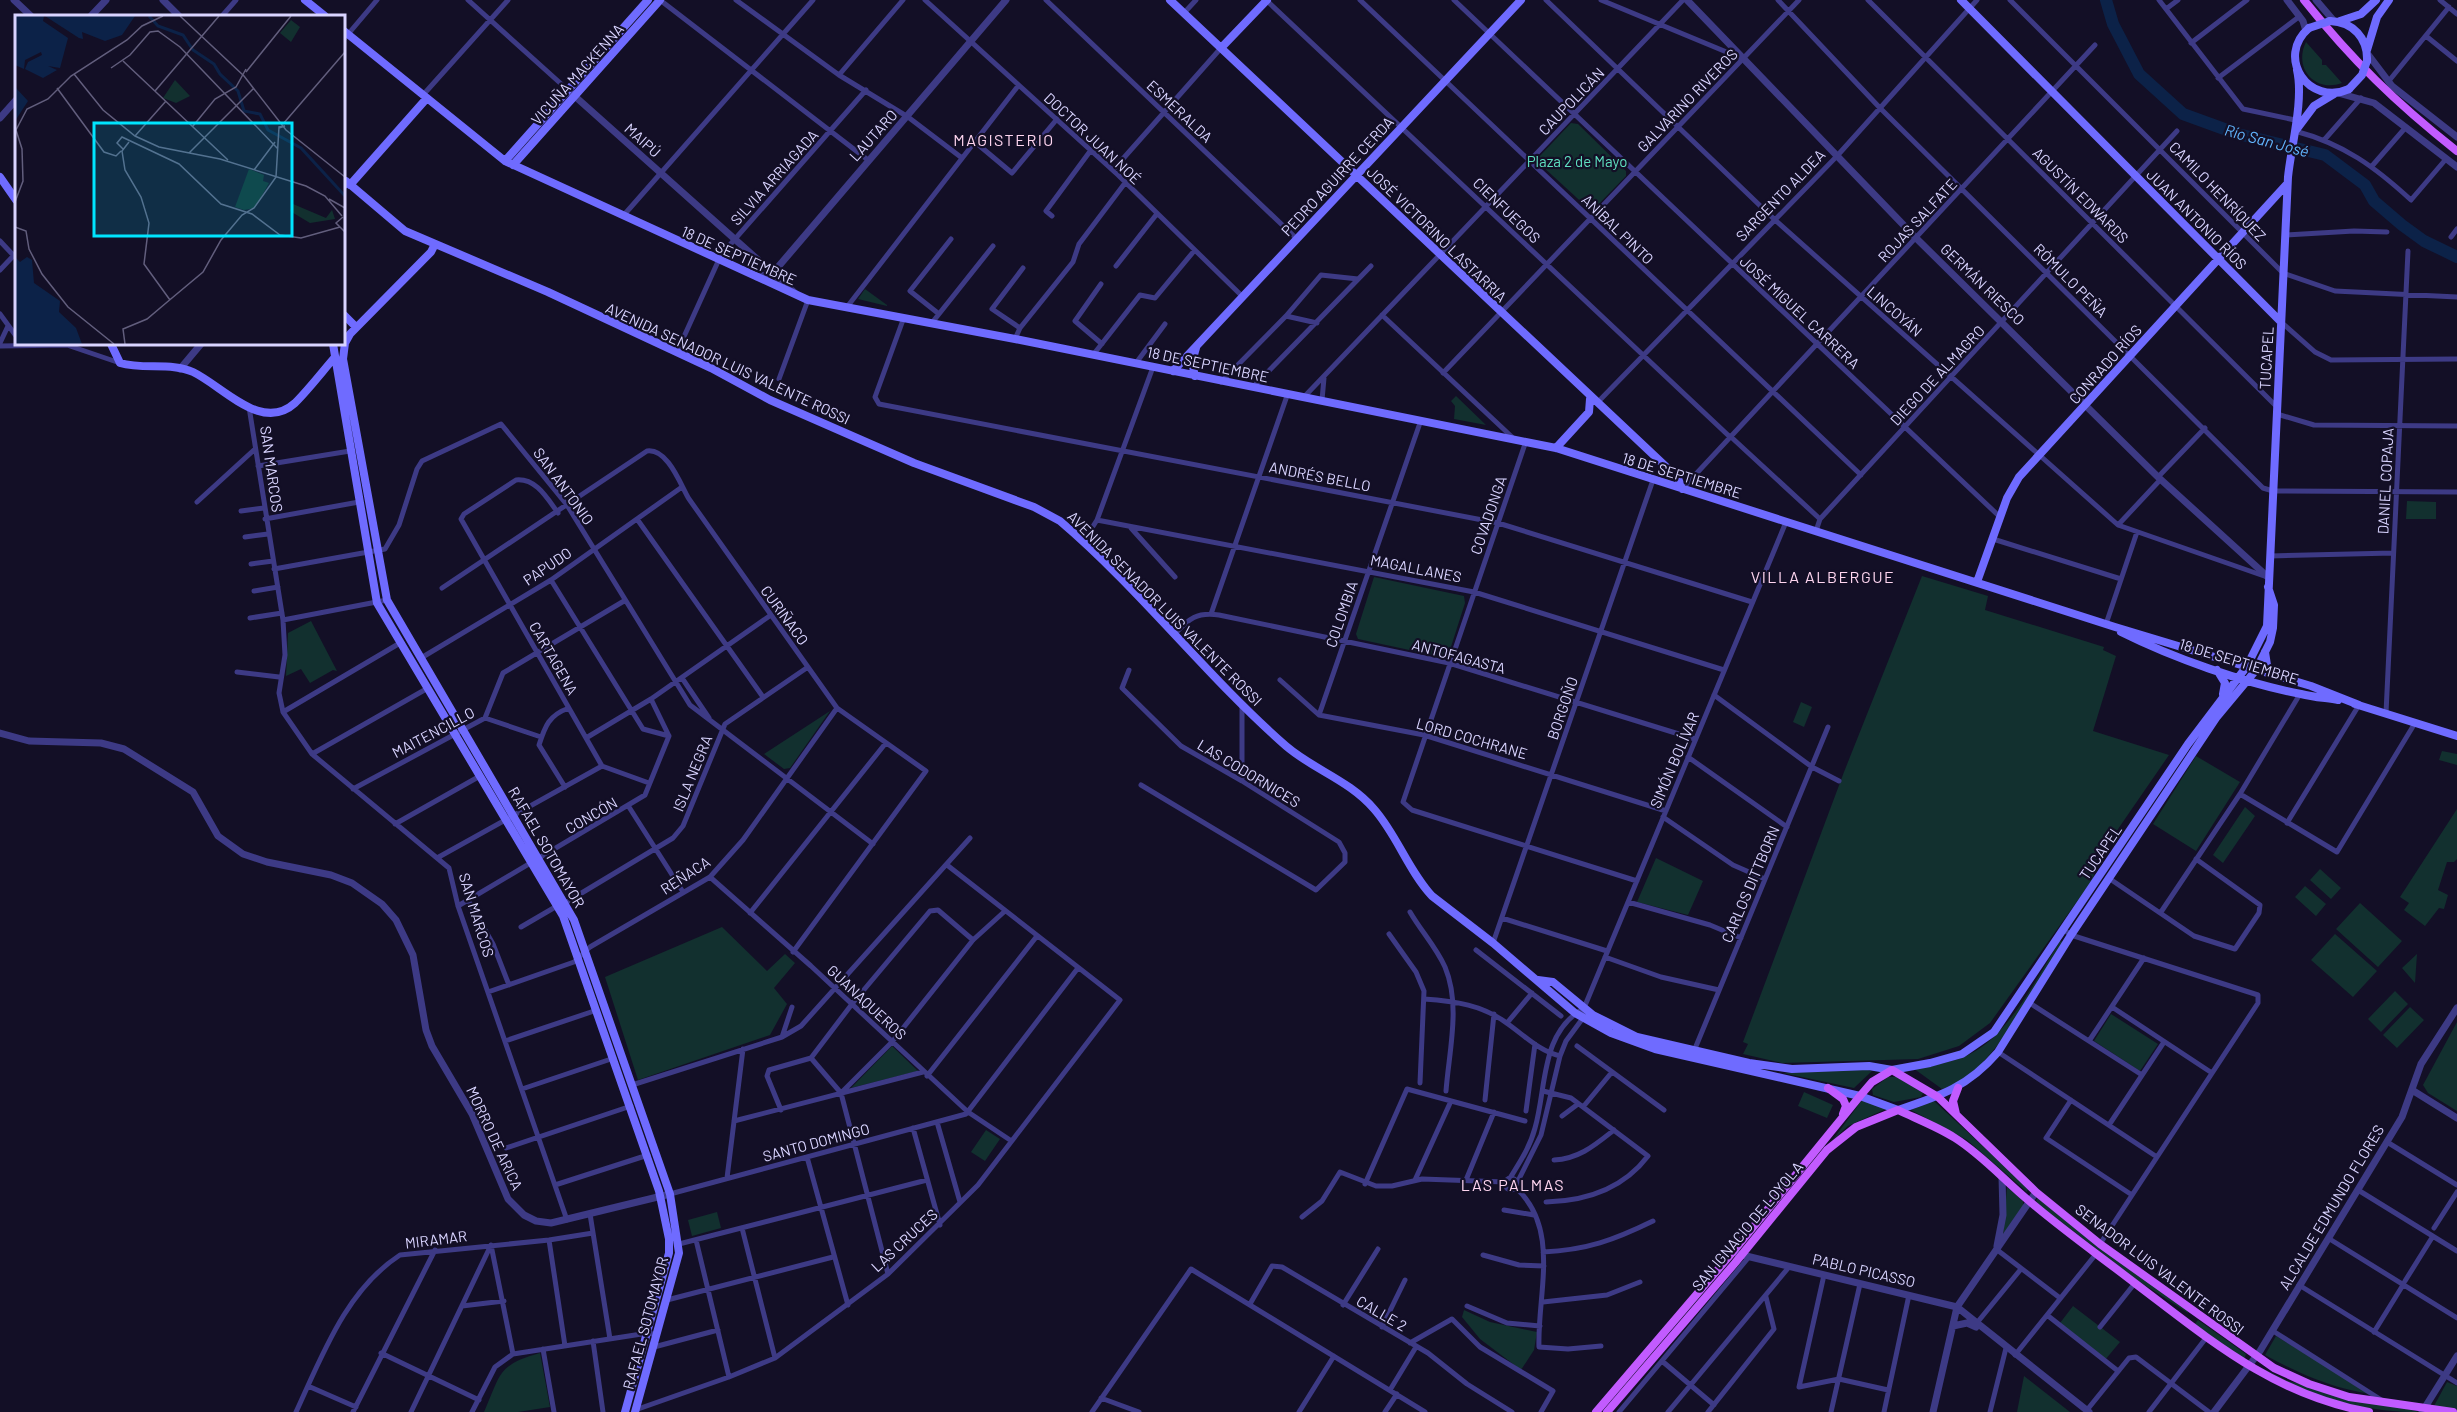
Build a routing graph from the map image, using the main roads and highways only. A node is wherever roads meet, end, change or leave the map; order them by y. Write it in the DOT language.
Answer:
graph roads {
  1 [pos="305,0"];
  2 [pos="648,0"];
  3 [pos="660,0"];
  4 [pos="1170,0"];
  5 [pos="1267,0"];
  6 [pos="1521,0"];
  7 [pos="1961,0"];
  8 [pos="2304,0"];
  9 [pos="2376,0"];
  10 [pos="2389,0"];
  11 [pos="324,15"];
  12 [pos="2334,21"];
  13 [pos="345,35"];
  14 [pos="1221,48"];
  15 [pos="2367,54"];
  16 [pos="2297,70"];
  17 [pos="2336,93"];
  18 [pos="572,94"];
  19 [pos="425,96"];
  20 [pos="2295,135"];
  21 [pos="2457,151"];
  22 [pos="509,163"];
  23 [pos="1356,175"];
  24 [pos="0,177"];
  25 [pos="346,182"];
  26 [pos="2288,184"];
  27 [pos="15,199"];
  28 [pos="435,244"];
  29 [pos="2219,260"];
  30 [pos="345,316"];
  31 [pos="2281,322"];
  32 [pos="356,327"];
  33 [pos="345,343"];
  34 [pos="111,345"];
  35 [pos="333,345"];
  36 [pos="345,345"];
  37 [pos="1197,347"];
  38 [pos="335,357"];
  39 [pos="344,364"];
  40 [pos="1173,371"];
  41 [pos="1194,376"];
  42 [pos="1589,398"];
  43 [pos="1556,448"];
  44 [pos="1682,489"];
  45 [pos="1977,582"];
  46 [pos="2268,587"];
  47 [pos="2115,627"];
  48 [pos="2265,652"];
  49 [pos="2247,666"];
  50 [pos="2216,669"];
  51 [pos="2256,670"];
  52 [pos="2274,675"];
  53 [pos="2240,676"];
  54 [pos="2249,680"];
  55 [pos="2222,697"];
  56 [pos="2359,705"];
  57 [pos="2457,736"];
  58 [pos="509,818"];
  59 [pos="561,905"];
  60 [pos="1538,980"];
  61 [pos="1892,1070"];
  62 [pos="1827,1088"];
  63 [pos="1958,1088"];
  64 [pos="1860,1096"];
  65 [pos="1938,1097"];
  66 [pos="1898,1110"];
  67 [pos="1956,1114"];
  68 [pos="1841,1119"];
  69 [pos="2196,1314"];
  70 [pos="2188,1324"];
  71 [pos="2424,1410"];
  72 [pos="635,1411"];
  73 [pos="625,1412"];
  74 [pos="1596,1412"];
  75 [pos="1607,1412"];
  76 [pos="2368,1412"];
  77 [pos="2452,1412"];
  1 -- 11 [label="main road"];
  2 -- 18 [label="main road, VICUÑA MACKENNA"];
  3 -- 18 [label="main road, VICUÑA MACKENNA"];
  4 -- 14 [label="main road, JOSÉ VICTORINO LASTARRIA"];
  5 -- 14 [label="main road"];
  6 -- 23 [label="main road, PEDRO AGUIRRE CERDA"];
  7 -- 29 [label="main road, JUAN ANTONIO RÍOS"];
  8 -- 21 [label="main road"];
  9 -- 12 [label="main road"];
  10 -- 15 [label="main road"];
  12 -- 15 [label="main road"];
  12 -- 16 [label="main road, bridge"];
  13 -- 19 [label="main road, 18 DE SEPTIEMBRE"];
  14 -- 23 [label="main road, JOSÉ VICTORINO LASTARRIA"];
  15 -- 17 [label="main road, bridge"];
  16 -- 17 [label="main road"];
  16 -- 20 [label="main road, TUCAPEL"];
  17 -- 20 [label="main road, TUCAPEL"];
  18 -- 22 [label="main road, VICUÑA MACKENNA"];
  19 -- 22 [label="main road, 18 DE SEPTIEMBRE"];
  19 -- 25 [label="main road"];
  20 -- 26 [label="main road, TUCAPEL"];
  22 -- 40 [label="main road, 18 DE SEPTIEMBRE"];
  23 -- 37 [label="main road, PEDRO AGUIRRE CERDA"];
  23 -- 42 [label="main road, JOSÉ VICTORINO LASTARRIA"];
  24 -- 27 [label="main road"];
  25 -- 28 [label="main road, AVENIDA SENADOR LUIS VALENTE ROSSI"];
  26 -- 29 [label="main road, CONRADO RÍOS"];
  26 -- 31 [label="main road, TUCAPEL"];
  28 -- 32 [label="main road"];
  28 -- 60 [label="main road, AVENIDA SENADOR LUIS VALENTE ROSSI"];
  29 -- 31 [label="main road, JUAN ANTONIO RÍOS"];
  29 -- 45 [label="main road, CONRADO RÍOS"];
  30 -- 32 [label="main road"];
  31 -- 46 [label="main road, TUCAPEL"];
  32 -- 33 [label="main road, RAFAEL SOTOMAYOR"];
  34 -- 38 [label="main road, SAN MARCOS"];
  35 -- 38 [label="main road, RAFAEL SOTOMAYOR"];
  36 -- 39 [label="main road, RAFAEL SOTOMAYOR"];
  37 -- 40 [label="main road, PEDRO AGUIRRE CERDA"];
  37 -- 41 [label="main road"];
  38 -- 39 [label="main road"];
  38 -- 58 [label="main road, RAFAEL SOTOMAYOR"];
  39 -- 58 [label="main road, RAFAEL SOTOMAYOR"];
  40 -- 41 [label="main road, 18 DE SEPTIEMBRE"];
  41 -- 43 [label="main road, 18 DE SEPTIEMBRE"];
  42 -- 43 [label="main road"];
  42 -- 44 [label="main road, JOSÉ VICTORINO LASTARRIA"];
  43 -- 44 [label="main road, 18 DE SEPTIEMBRE"];
  44 -- 45 [label="main road, 18 DE SEPTIEMBRE"];
  45 -- 47 [label="main road, 18 DE SEPTIEMBRE"];
  46 -- 48 [label="main road, TUCAPEL"];
  46 -- 49 [label="main road, TUCAPEL"];
  47 -- 49 [label="main road, 18 DE SEPTIEMBRE"];
  47 -- 50 [label="main road, 18 DE SEPTIEMBRE"];
  48 -- 51 [label="main road, TUCAPEL"];
  48 -- 52 [label="main road"];
  49 -- 51 [label="main road, 18 DE SEPTIEMBRE"];
  49 -- 53 [label="main road, TUCAPEL"];
  50 -- 53 [label="main road, 18 DE SEPTIEMBRE"];
  50 -- 55 [label="main road"];
  51 -- 52 [label="main road, 18 DE SEPTIEMBRE"];
  51 -- 54 [label="main road, TUCAPEL"];
  52 -- 56 [label="main road, 18 DE SEPTIEMBRE"];
  53 -- 54 [label="main road, 18 DE SEPTIEMBRE"];
  53 -- 55 [label="main road, TUCAPEL"];
  54 -- 56 [label="main road, 18 DE SEPTIEMBRE"];
  54 -- 63 [label="main road, TUCAPEL"];
  55 -- 61 [label="main road, TUCAPEL"];
  56 -- 57 [label="main road, 18 DE SEPTIEMBRE"];
  58 -- 59 [label="main road, RAFAEL SOTOMAYOR"];
  58 -- 59 [label="main road, RAFAEL SOTOMAYOR"];
  59 -- 72 [label="main road, RAFAEL SOTOMAYOR"];
  59 -- 73 [label="main road, RAFAEL SOTOMAYOR"];
  60 -- 61 [label="main road, AVENIDA SENADOR LUIS VALENTE ROSSI"];
  60 -- 62 [label="main road, AVENIDA SENADOR LUIS VALENTE ROSSI"];
  61 -- 64 [label="main road, SAN IGNACIO DE LOYOLA"];
  61 -- 65 [label="main road, SENADOR LUIS VALENTE ROSSI"];
  62 -- 64 [label="main road, AVENIDA SENADOR LUIS VALENTE ROSSI"];
  62 -- 68 [label="main road"];
  63 -- 65 [label="main road, TUCAPEL"];
  63 -- 67 [label="main road"];
  64 -- 66 [label="main road, SENADOR LUIS VALENTE ROSSI"];
  64 -- 68 [label="main road, SAN IGNACIO DE LOYOLA"];
  65 -- 66 [label="main road, SAN IGNACIO DE LOYOLA"];
  65 -- 67 [label="main road, SENADOR LUIS VALENTE ROSSI"];
  66 -- 70 [label="main road, SENADOR LUIS VALENTE ROSSI"];
  66 -- 75 [label="main road, SAN IGNACIO DE LOYOLA"];
  67 -- 69 [label="main road, SENADOR LUIS VALENTE ROSSI"];
  68 -- 74 [label="main road, SAN IGNACIO DE LOYOLA"];
  69 -- 70 [label="main road"];
  69 -- 71 [label="main road, SENADOR LUIS VALENTE ROSSI"];
  70 -- 76 [label="main road, SENADOR LUIS VALENTE ROSSI"];
  71 -- 77 [label="main road, SENADOR LUIS VALENTE ROSSI"];
}
